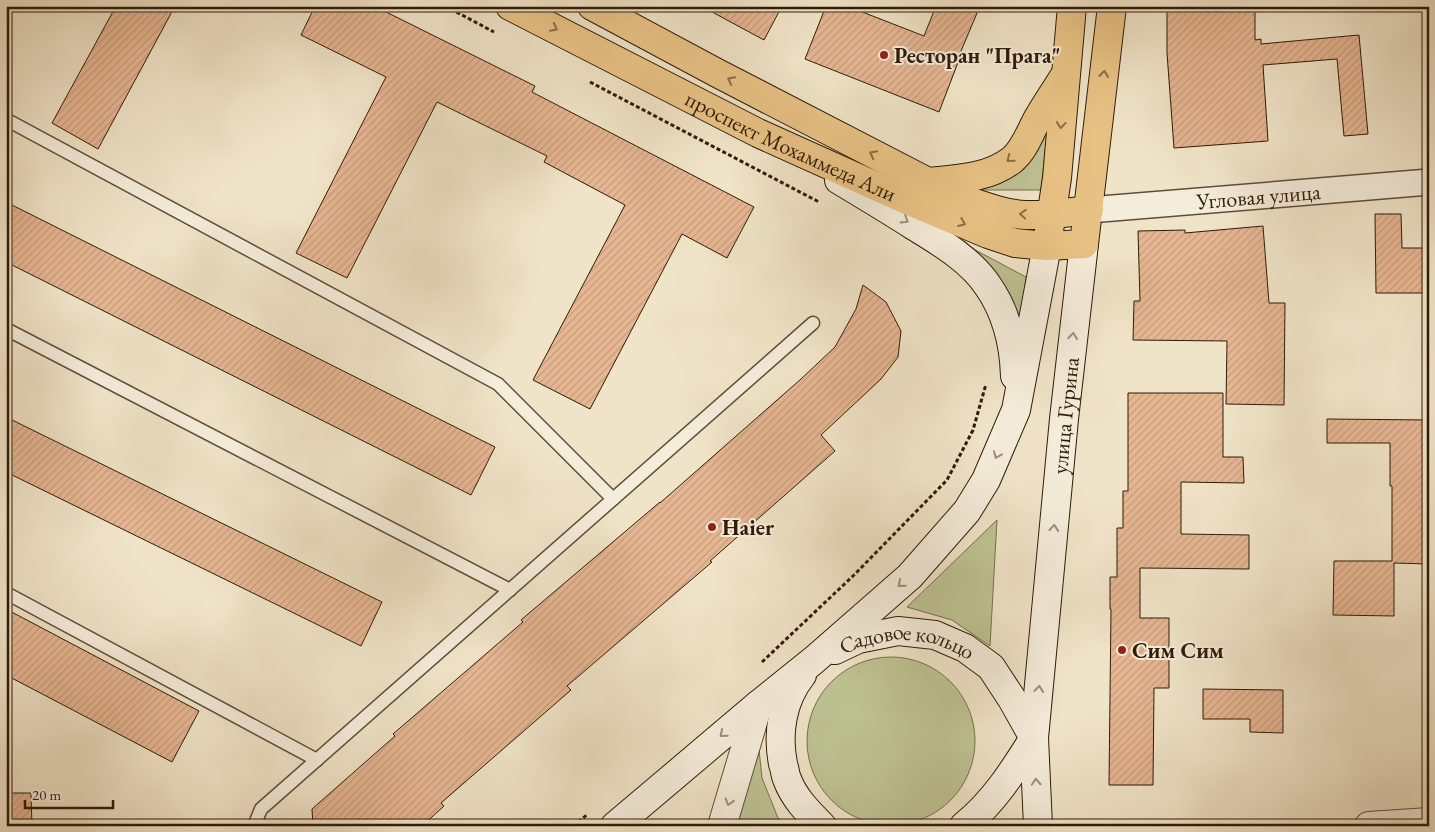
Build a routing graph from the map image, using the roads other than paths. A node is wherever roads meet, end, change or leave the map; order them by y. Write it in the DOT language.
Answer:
graph roads {
  1 [pos="510,6"];
  2 [pos="592,6"];
  3 [pos="1072,6"];
  4 [pos="1112,6"];
  5 [pos="1066,75"];
  6 [pos="7,122"];
  7 [pos="758,133"];
  8 [pos="926,182"];
  9 [pos="1429,182"];
  10 [pos="1089,210"];
  11 [pos="1052,214"];
  12 [pos="1084,244"];
  13 [pos="1047,246"];
  14 [pos="813,322"];
  15 [pos="6,329"];
  16 [pos="1016,410"];
  17 [pos="613,499"];
  18 [pos="510,590"];
  19 [pos="6,593"];
  20 [pos="814,660"];
  21 [pos="758,705"];
  22 [pos="1034,738"];
  23 [pos="317,760"];
  24 [pos="1429,822"];
  25 [pos="254,826"];
  26 [pos="615,826"];
  27 [pos="722,826"];
  28 [pos="822,826"];
  29 [pos="964,826"];
  30 [pos="1038,826"];
  31 [pos="1369,826"];
  1 -- 7 [label="main road, проспект Мохаммеда Али, one-way"];
  8 -- 2 [label="main road, проспект Мохаммеда Али, one-way"];
  3 -- 5 [label="main road"];
  10 -- 4 [label="main road, улица Гурина, one-way"];
  5 -- 8 [label="main road, one-way"];
  5 -- 11 [label="main road, one-way"];
  6 -- 17 [label="lane"];
  7 -- 13 [label="main road, проспект Мохаммеда Али, one-way"];
  7 -- 16 [label="main road, one-way"];
  11 -- 8 [label="main road, проспект Мохаммеда Али, one-way"];
  9 -- 10 [label="street, Угловая улица"];
  10 -- 11 [label="main road, проспект Мохаммеда Али"];
  10 -- 12 [label="main road, улица Гурина"];
  11 -- 13 [label="main road"];
  12 -- 13 [label="main road, проспект Мохаммеда Али"];
  22 -- 12 [label="main road, улица Гурина, one-way"];
  13 -- 16 [label="main road"];
  14 -- 17 [label="lane"];
  15 -- 18 [label="lane"];
  16 -- 20 [label="main road, one-way"];
  17 -- 18 [label="lane"];
  18 -- 23 [label="lane"];
  19 -- 23 [label="lane"];
  20 -- 21 [label="main road"];
  20 -- 22 [label="main road, Садовое кольцо"];
  20 -- 28 [label="main road, Садовое кольцо"];
  21 -- 26 [label="main road, one-way"];
  21 -- 27 [label="main road, one-way"];
  22 -- 29 [label="main road"];
  30 -- 22 [label="main road, улица Гурина, one-way"];
  23 -- 25 [label="lane"];
  24 -- 31 [label="main road"];
}
